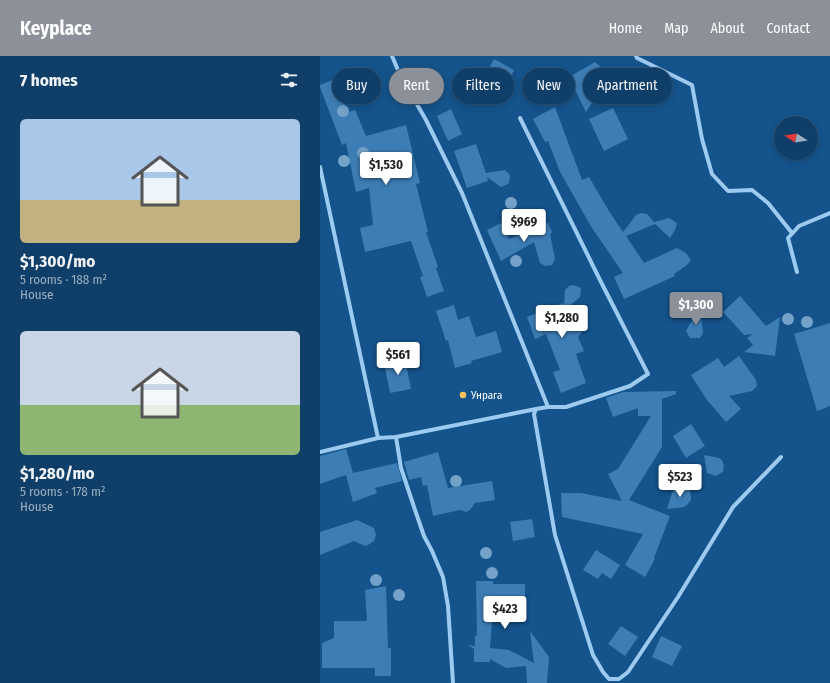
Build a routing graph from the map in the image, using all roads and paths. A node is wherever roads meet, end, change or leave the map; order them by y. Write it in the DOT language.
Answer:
graph roads {
  1 [pos="392,56"];
  2 [pos="636,56"];
  3 [pos="520,118"];
  4 [pos="320,167"];
  5 [pos="830,214"];
  6 [pos="792,233"];
  7 [pos="797,272"];
  8 [pos="548,407"];
  9 [pos="536,409"];
  10 [pos="396,436"];
  11 [pos="378,438"];
  12 [pos="320,452"];
  13 [pos="780,457"];
  14 [pos="608,681"];
  15 [pos="453,683"];
  1 -- 8 [label="street"];
  2 -- 6 [label="street"];
  3 -- 8 [label="street"];
  4 -- 11 [label="street"];
  5 -- 6 [label="street"];
  6 -- 7 [label="street"];
  8 -- 9 [label="street"];
  9 -- 10 [label="street"];
  9 -- 14 [label="street"];
  10 -- 11 [label="street"];
  10 -- 15 [label="street"];
  11 -- 12 [label="street"];
  13 -- 14 [label="street"];
}
